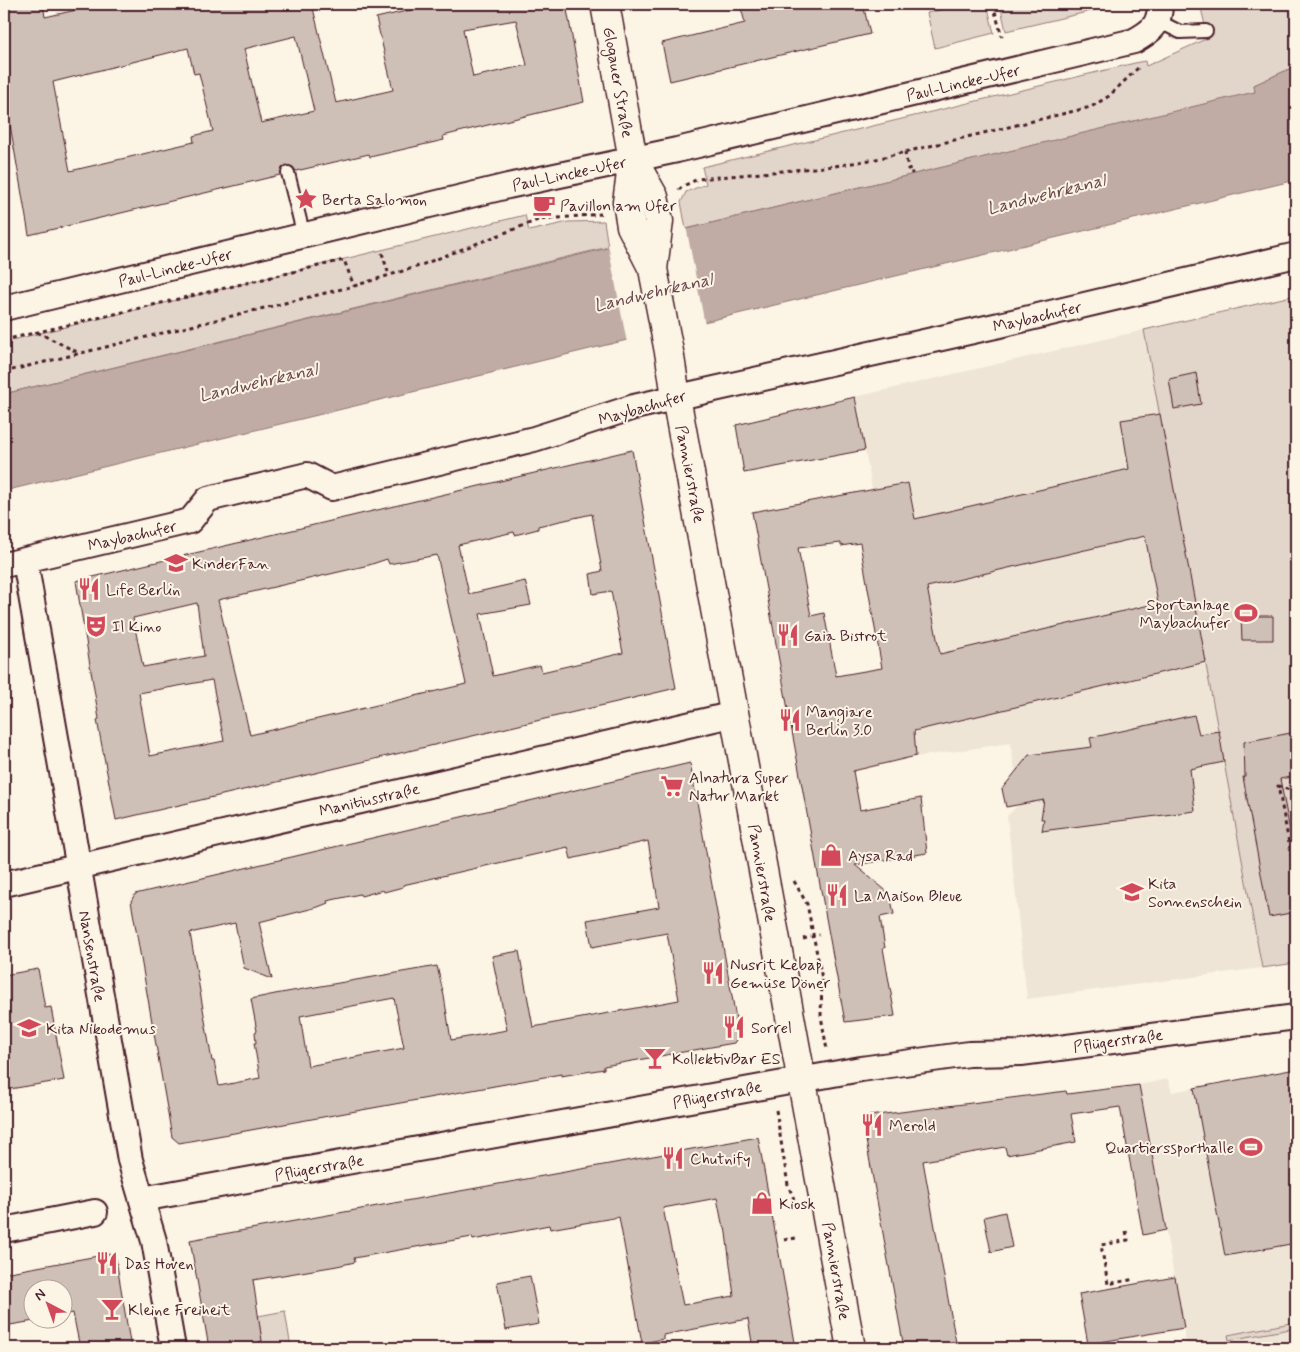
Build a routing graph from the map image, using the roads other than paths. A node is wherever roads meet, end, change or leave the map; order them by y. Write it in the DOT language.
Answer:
graph roads {
  1 [pos="605,4"];
  2 [pos="1159,13"];
  3 [pos="1206,31"];
  4 [pos="633,160"];
  5 [pos="288,173"];
  6 [pos="304,236"];
  7 [pos="1296,254"];
  8 [pos="653,269"];
  9 [pos="4,308"];
  10 [pos="676,397"];
  11 [pos="14,563"];
  12 [pos="735,714"];
  13 [pos="78,866"];
  14 [pos="4,884"];
  15 [pos="1296,1017"];
  16 [pos="801,1079"];
  17 [pos="142,1198"];
  18 [pos="95,1212"];
  19 [pos="4,1230"];
  20 [pos="173,1348"];
  21 [pos="851,1348"];
  1 -- 4 [label="street, Glogauer Straße"];
  2 -- 3 [label="lane"];
  2 -- 4 [label="street, Paul-Lincke-Ufer"];
  4 -- 6 [label="street, Paul-Lincke-Ufer"];
  4 -- 8 [label="street, Glogauer Straße"];
  5 -- 6 [label="lane"];
  6 -- 9 [label="street, Paul-Lincke-Ufer"];
  7 -- 10 [label="street, Maybachufer"];
  8 -- 10 [label="street, Pannierstraße"];
  10 -- 11 [label="street, Maybachufer"];
  10 -- 12 [label="street, Pannierstraße"];
  11 -- 13 [label="street, Nansenstraße"];
  12 -- 13 [label="street, Manitiusstraße"];
  12 -- 16 [label="street, Pannierstraße"];
  13 -- 14 [label="street, Manitiusstraße"];
  13 -- 17 [label="street, Nansenstraße"];
  15 -- 16 [label="street, Pflügerstraße"];
  16 -- 17 [label="street, Pflügerstraße"];
  16 -- 21 [label="street, Pannierstraße"];
  17 -- 20 [label="street, Nansenstraße"];
  18 -- 19 [label="street"];
}
